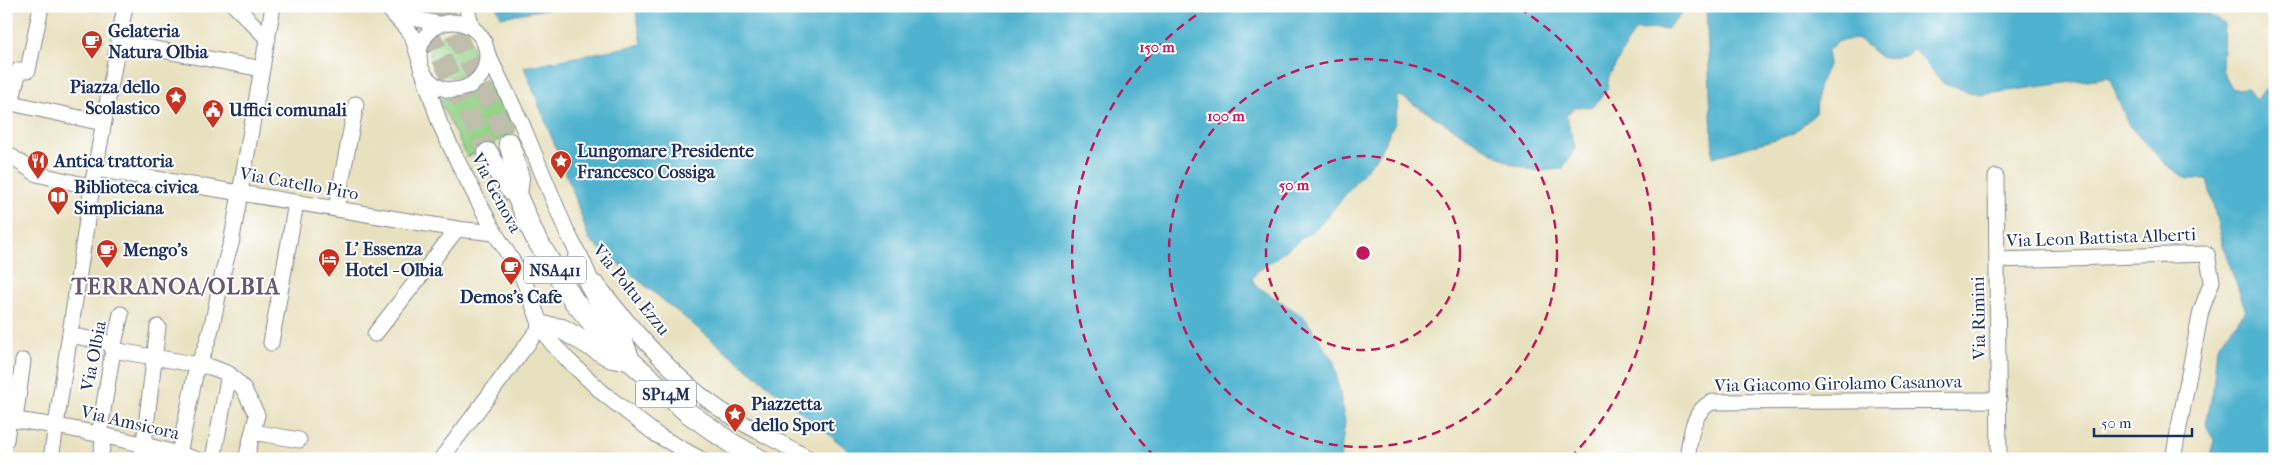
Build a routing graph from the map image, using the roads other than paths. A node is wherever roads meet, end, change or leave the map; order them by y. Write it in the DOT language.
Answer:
graph roads {
  1 [pos="125,6"];
  2 [pos="235,6"];
  3 [pos="273,6"];
  4 [pos="459,6"];
  5 [pos="466,6"];
  6 [pos="386,7"];
  7 [pos="40,12"];
  8 [pos="446,23"];
  9 [pos="472,27"];
  10 [pos="268,39"];
  11 [pos="118,42"];
  12 [pos="487,53"];
  13 [pos="418,56"];
  14 [pos="262,69"];
  15 [pos="424,75"];
  16 [pos="356,104"];
  17 [pos="103,123"];
  18 [pos="509,143"];
  19 [pos="6,153"];
  20 [pos="488,153"];
  21 [pos="96,169"];
  22 [pos="1996,177"];
  23 [pos="92,187"];
  24 [pos="240,193"];
  25 [pos="517,196"];
  26 [pos="296,203"];
  27 [pos="336,210"];
  28 [pos="457,229"];
  29 [pos="495,232"];
  30 [pos="578,258"];
  31 [pos="1997,260"];
  32 [pos="121,314"];
  33 [pos="540,326"];
  34 [pos="158,327"];
  35 [pos="375,334"];
  36 [pos="70,335"];
  37 [pos="271,343"];
  38 [pos="113,347"];
  39 [pos="154,359"];
  40 [pos="23,361"];
  41 [pos="630,362"];
  42 [pos="197,364"];
  43 [pos="229,374"];
  44 [pos="1999,400"];
  45 [pos="10,420"];
  46 [pos="55,426"];
  47 [pos="253,432"];
  48 [pos="101,435"];
  49 [pos="6,440"];
  50 [pos="299,440"];
  51 [pos="143,451"];
  52 [pos="178,456"];
  53 [pos="50,459"];
  54 [pos="100,459"];
  55 [pos="196,459"];
  56 [pos="213,459"];
  57 [pos="246,459"];
  58 [pos="440,459"];
  59 [pos="700,459"];
  60 [pos="759,459"];
  61 [pos="809,459"];
  62 [pos="1687,459"];
  63 [pos="1999,459"];
  64 [pos="2173,459"];
  1 -- 11 [label="street"];
  2 -- 10 [label="street"];
  3 -- 10 [label="street"];
  4 -- 8 [label="street"];
  5 -- 9 [label="street"];
  6 -- 8 [label="street"];
  6 -- 13 [label="street"];
  7 -- 17 [label="street"];
  8 -- 9 [label="street"];
  8 -- 13 [label="street"];
  9 -- 12 [label="street"];
  10 -- 14 [label="street"];
  11 -- 14 [label="street"];
  11 -- 17 [label="street"];
  12 -- 15 [label="street"];
  12 -- 30 [label="street, Via Poltu Ezzu"];
  13 -- 15 [label="street"];
  14 -- 24 [label="street"];
  15 -- 29 [label="street, Via Genova"];
  16 -- 27 [label="street"];
  17 -- 21 [label="street"];
  18 -- 25 [label="main road, NSA411"];
  19 -- 23 [label="street"];
  20 -- 25 [label="main road, NSA411"];
  21 -- 23 [label="street"];
  21 -- 24 [label="street, Via Catello Piro"];
  22 -- 31 [label="street, Via Rimini"];
  23 -- 36 [label="street"];
  24 -- 26 [label="street, Via Catello Piro"];
  24 -- 42 [label="street"];
  25 -- 41 [label="main road, NSA411"];
  26 -- 27 [label="street, Via Catello Piro"];
  26 -- 37 [label="street"];
  27 -- 28 [label="street, Via Catello Piro"];
  28 -- 29 [label="street, Via Catello Piro"];
  28 -- 35 [label="street"];
  29 -- 33 [label="street, Via Genova"];
  30 -- 41 [label="main road"];
  30 -- 61 [label="street, Via Poltu Ezzu"];
  31 -- 44 [label="street, Via Rimini"];
  31 -- 64 [label="street, Via Leon Battista Alberti"];
  32 -- 38 [label="street, Via Olbia"];
  33 -- 41 [label="main road"];
  33 -- 58 [label="street"];
  33 -- 59 [label="street, Via Genova"];
  34 -- 39 [label="street"];
  36 -- 38 [label="street"];
  36 -- 46 [label="street"];
  38 -- 39 [label="street"];
  38 -- 48 [label="street, Via Olbia"];
  39 -- 42 [label="street"];
  39 -- 51 [label="street"];
  40 -- 45 [label="street"];
  41 -- 60 [label="main road, SP14M"];
  42 -- 43 [label="street"];
  42 -- 52 [label="street"];
  43 -- 47 [label="street"];
  43 -- 56 [label="street"];
  44 -- 62 [label="street, Via Giacomo Girolamo Casanova"];
  44 -- 63 [label="street, Via Rimini"];
  45 -- 46 [label="street, Via Amsicora"];
  45 -- 49 [label="street"];
  46 -- 48 [label="street, Via Amsicora"];
  46 -- 53 [label="street"];
  47 -- 50 [label="street"];
  47 -- 57 [label="street"];
  48 -- 51 [label="street, Via Amsicora"];
  48 -- 54 [label="street, Via Olbia"];
  51 -- 52 [label="street, Via Amsicora"];
  52 -- 55 [label="street, Via Amsicora"];
}
